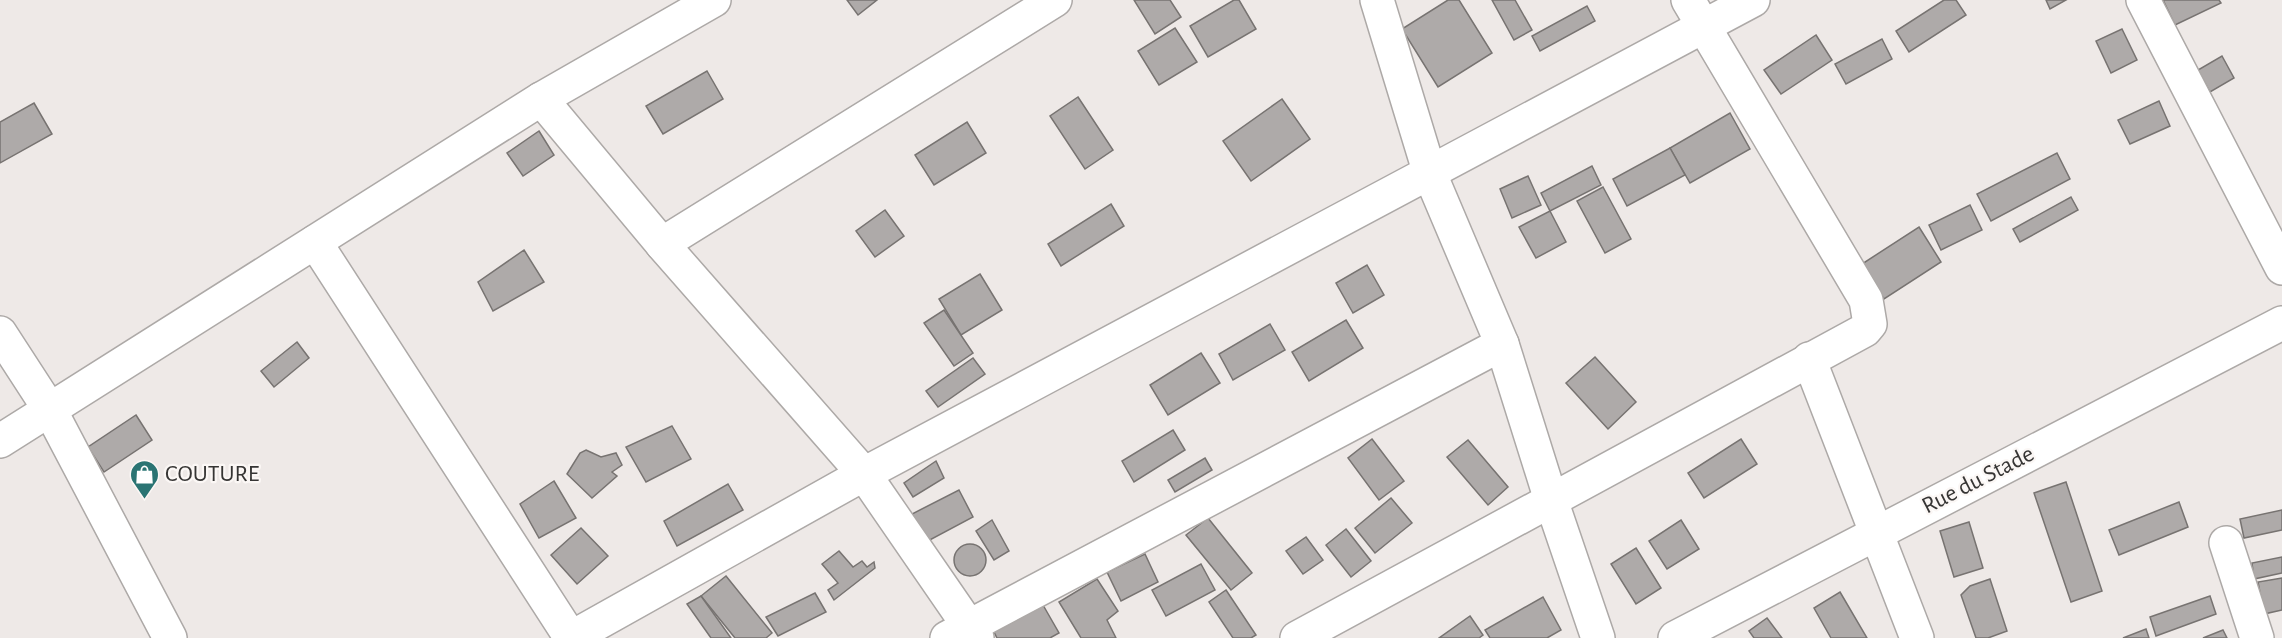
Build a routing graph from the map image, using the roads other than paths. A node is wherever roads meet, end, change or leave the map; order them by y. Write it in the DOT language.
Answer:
graph roads {
  1 [pos="714,0"];
  2 [pos="1054,0"];
  3 [pos="1377,0"];
  4 [pos="1753,0"];
  5 [pos="2143,0"];
  6 [pos="1695,14"];
  7 [pos="540,99"];
  8 [pos="1430,174"];
  9 [pos="315,242"];
  10 [pos="662,244"];
  11 [pos="2282,268"];
  12 [pos="2282,323"];
  13 [pos="0,333"];
  14 [pos="1502,344"];
  15 [pos="1809,359"];
  16 [pos="50,410"];
  17 [pos="0,441"];
  18 [pos="864,474"];
  19 [pos="1551,500"];
  20 [pos="1877,532"];
  21 [pos="2226,543"];
  22 [pos="964,634"];
  23 [pos="171,638"];
  24 [pos="571,638"];
  25 [pos="1297,638"];
  26 [pos="1598,638"];
  27 [pos="1675,638"];
  28 [pos="1917,638"];
  29 [pos="2257,638"];
  1 -- 7 [label="street"];
  2 -- 10 [label="street"];
  3 -- 8 [label="street"];
  4 -- 6 [label="street"];
  5 -- 11 [label="street"];
  6 -- 8 [label="street"];
  6 -- 15 [label="street"];
  7 -- 9 [label="street"];
  7 -- 10 [label="street"];
  8 -- 14 [label="street"];
  8 -- 18 [label="street"];
  9 -- 16 [label="street"];
  9 -- 24 [label="street"];
  10 -- 18 [label="street"];
  12 -- 20 [label="street, Rue du Stade"];
  13 -- 16 [label="street"];
  14 -- 19 [label="street"];
  14 -- 22 [label="street"];
  15 -- 19 [label="street"];
  15 -- 20 [label="street"];
  16 -- 17 [label="street"];
  16 -- 23 [label="street"];
  18 -- 22 [label="street"];
  18 -- 24 [label="street"];
  19 -- 25 [label="street"];
  19 -- 26 [label="street"];
  20 -- 27 [label="street, Rue du Stade"];
  20 -- 28 [label="street"];
  21 -- 29 [label="street"];
}
